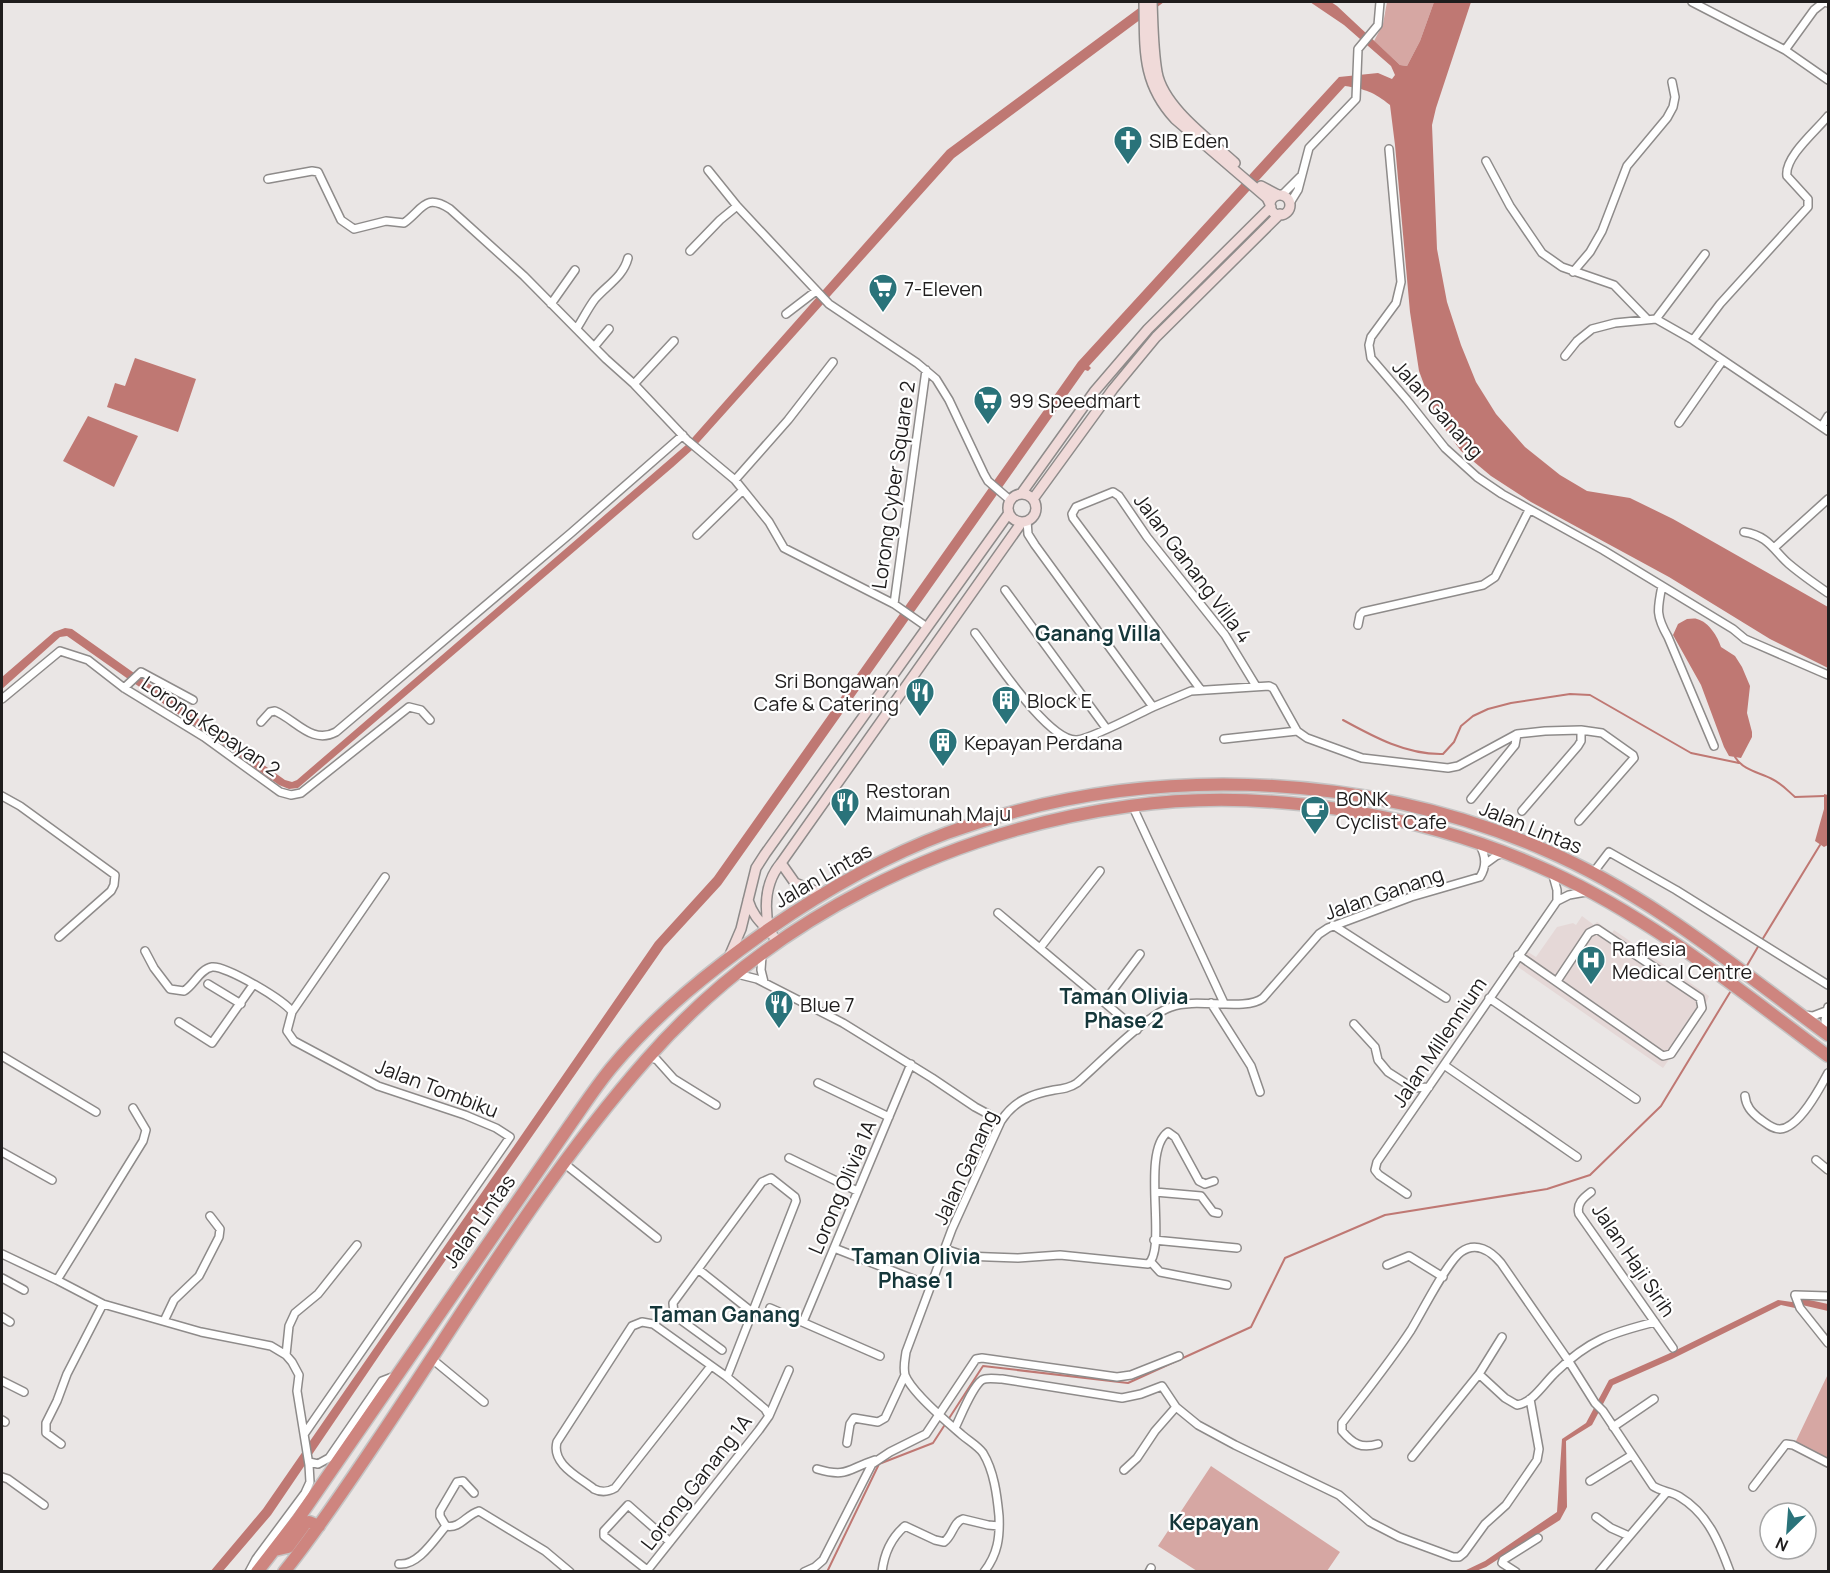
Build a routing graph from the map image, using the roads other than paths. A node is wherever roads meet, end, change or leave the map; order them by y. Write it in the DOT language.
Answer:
graph roads {
  1 [pos="1144,2"];
  2 [pos="1152,2"];
  3 [pos="1380,2"];
  4 [pos="1692,2"];
  5 [pos="1828,3"];
  6 [pos="1149,23"];
  7 [pos="1785,50"];
  8 [pos="1828,80"];
  9 [pos="1672,82"];
  10 [pos="1828,116"];
  11 [pos="1389,149"];
  12 [pos="1486,161"];
  13 [pos="708,170"];
  14 [pos="1300,177"];
  15 [pos="268,179"];
  16 [pos="1264,192"];
  17 [pos="1280,195"];
  18 [pos="1290,203"];
  19 [pos="737,206"];
  20 [pos="1271,206"];
  21 [pos="1280,214"];
  22 [pos="690,251"];
  23 [pos="1705,254"];
  24 [pos="628,258"];
  25 [pos="575,270"];
  26 [pos="1573,272"];
  27 [pos="817,293"];
  28 [pos="551,304"];
  29 [pos="786,314"];
  30 [pos="1646,318"];
  31 [pos="1656,319"];
  32 [pos="577,328"];
  33 [pos="609,329"];
  34 [pos="1693,340"];
  35 [pos="674,341"];
  36 [pos="594,347"];
  37 [pos="1565,356"];
  38 [pos="1723,360"];
  39 [pos="833,362"];
  40 [pos="926,370"];
  41 [pos="634,384"];
  42 [pos="1828,416"];
  43 [pos="1679,423"];
  44 [pos="1825,429"];
  45 [pos="685,437"];
  46 [pos="735,480"];
  47 [pos="743,490"];
  48 [pos="1021,494"];
  49 [pos="1007,497"];
  50 [pos="1033,499"];
  51 [pos="1828,499"];
  52 [pos="1528,510"];
  53 [pos="1009,513"];
  54 [pos="1024,522"];
  55 [pos="1744,532"];
  56 [pos="697,535"];
  57 [pos="1774,547"];
  58 [pos="1662,586"];
  59 [pos="1005,591"];
  60 [pos="1828,593"];
  61 [pos="894,604"];
  62 [pos="1358,625"];
  63 [pos="927,627"];
  64 [pos="975,633"];
  65 [pos="1828,675"];
  66 [pos="127,685"];
  67 [pos="1256,686"];
  68 [pos="1201,690"];
  69 [pos="2,699"];
  70 [pos="193,700"];
  71 [pos="1153,707"];
  72 [pos="430,720"];
  73 [pos="261,722"];
  74 [pos="1106,728"];
  75 [pos="1297,730"];
  76 [pos="1581,730"];
  77 [pos="1517,734"];
  78 [pos="1224,739"];
  79 [pos="1714,746"];
  80 [pos="1168,786"];
  81 [pos="2,796"];
  82 [pos="1471,799"];
  83 [pos="1172,802"];
  84 [pos="1132,805"];
  85 [pos="1522,811"];
  86 [pos="1579,821"];
  87 [pos="1478,843"];
  88 [pos="1506,853"];
  89 [pos="782,863"];
  90 [pos="1485,864"];
  91 [pos="1100,871"];
  92 [pos="1552,872"];
  93 [pos="1593,873"];
  94 [pos="386,877"];
  95 [pos="1591,892"];
  96 [pos="823,894"];
  97 [pos="748,900"];
  98 [pos="1557,901"];
  99 [pos="998,913"];
  100 [pos="1333,925"];
  101 [pos="769,930"];
  102 [pos="59,937"];
  103 [pos="778,942"];
  104 [pos="1040,948"];
  105 [pos="145,951"];
  106 [pos="762,953"];
  107 [pos="1140,954"];
  108 [pos="1518,955"];
  109 [pos="729,957"];
  110 [pos="735,974"];
  111 [pos="1557,981"];
  112 [pos="764,982"];
  113 [pos="208,984"];
  114 [pos="253,985"];
  115 [pos="1828,985"];
  116 [pos="1446,998"];
  117 [pos="1489,998"];
  118 [pos="1104,1002"];
  119 [pos="1211,1003"];
  120 [pos="1224,1003"];
  121 [pos="241,1004"];
  122 [pos="1827,1009"];
  123 [pos="292,1012"];
  124 [pos="1801,1015"];
  125 [pos="686,1018"];
  126 [pos="179,1022"];
  127 [pos="1354,1024"];
  128 [pos="1137,1030"];
  129 [pos="1828,1035"];
  130 [pos="636,1041"];
  131 [pos="2,1056"];
  132 [pos="649,1056"];
  133 [pos="1828,1056"];
  134 [pos="911,1064"];
  135 [pos="1444,1065"];
  136 [pos="1828,1073"];
  137 [pos="818,1083"];
  138 [pos="1429,1087"];
  139 [pos="1260,1092"];
  140 [pos="1745,1096"];
  141 [pos="1636,1099"];
  142 [pos="716,1105"];
  143 [pos="134,1108"];
  144 [pos="96,1112"];
  145 [pos="889,1117"];
  146 [pos="1001,1121"];
  147 [pos="2,1152"];
  148 [pos="1577,1157"];
  149 [pos="789,1158"];
  150 [pos="1816,1160"];
  151 [pos="565,1164"];
  152 [pos="1828,1170"];
  153 [pos="52,1180"];
  154 [pos="1214,1181"];
  155 [pos="857,1191"];
  156 [pos="1155,1192"];
  157 [pos="1591,1192"];
  158 [pos="1407,1194"];
  159 [pos="1218,1213"];
  160 [pos="210,1216"];
  161 [pos="657,1238"];
  162 [pos="1155,1240"];
  163 [pos="357,1245"];
  164 [pos="834,1248"];
  165 [pos="1237,1248"];
  166 [pos="945,1249"];
  167 [pos="2,1254"];
  168 [pos="1151,1262"];
  169 [pos="1387,1265"];
  170 [pos="698,1269"];
  171 [pos="1443,1277"];
  172 [pos="2,1278"];
  173 [pos="57,1280"];
  174 [pos="1227,1285"];
  175 [pos="930,1286"];
  176 [pos="24,1290"];
  177 [pos="1828,1296"];
  178 [pos="103,1304"];
  179 [pos="770,1308"];
  180 [pos="753,1312"];
  181 [pos="2,1317"];
  182 [pos="10,1322"];
  183 [pos="164,1322"];
  184 [pos="802,1322"];
  185 [pos="1655,1323"];
  186 [pos="1502,1337"];
  187 [pos="1828,1343"];
  188 [pos="1673,1348"];
  189 [pos="722,1350"];
  190 [pos="286,1355"];
  191 [pos="880,1356"];
  192 [pos="1179,1356"];
  193 [pos="432,1359"];
  194 [pos="1568,1360"];
  195 [pos="711,1366"];
  196 [pos="789,1370"];
  197 [pos="905,1374"];
  198 [pos="1479,1374"];
  199 [pos="395,1376"];
  200 [pos="727,1377"];
  201 [pos="2,1381"];
  202 [pos="24,1392"];
  203 [pos="1530,1399"];
  204 [pos="1654,1399"];
  205 [pos="484,1402"];
  206 [pos="1176,1407"];
  207 [pos="939,1414"];
  208 [pos="769,1416"];
  209 [pos="954,1426"];
  210 [pos="1613,1427"];
  211 [pos="305,1434"];
  212 [pos="847,1443"];
  213 [pos="60,1444"];
  214 [pos="1378,1444"];
  215 [pos="1632,1455"];
  216 [pos="1412,1457"];
  217 [pos="877,1459"];
  218 [pos="309,1462"];
  219 [pos="1828,1463"];
  220 [pos="817,1469"];
  221 [pos="1124,1470"];
  222 [pos="2,1477"];
  223 [pos="1590,1481"];
  224 [pos="1753,1487"];
  225 [pos="474,1492"];
  226 [pos="1666,1493"];
  227 [pos="44,1505"];
  228 [pos="1596,1517"];
  229 [pos="319,1526"];
  230 [pos="446,1526"];
  231 [pos="999,1526"];
  232 [pos="1629,1536"];
  233 [pos="1538,1538"];
  234 [pos="670,1542"];
  235 [pos="274,1550"];
  236 [pos="399,1564"];
  237 [pos="646,1571"];
  238 [pos="249,1572"];
  239 [pos="257,1572"];
  240 [pos="284,1572"];
  241 [pos="570,1572"];
  242 [pos="804,1572"];
  243 [pos="882,1572"];
  244 [pos="984,1572"];
  245 [pos="1516,1572"];
  246 [pos="1599,1572"];
  247 [pos="1730,1572"];
  1 -- 6 [label="street"];
  2 -- 6 [label="street"];
  3 -- 14 [label="street"];
  4 -- 7 [label="street"];
  5 -- 7 [label="street"];
  6 -- 16 [label="street"];
  7 -- 8 [label="street"];
  9 -- 26 [label="street"];
  10 -- 34 [label="street"];
  11 -- 52 [label="street, Jalan Ganang"];
  12 -- 26 [label="street"];
  13 -- 19 [label="street"];
  14 -- 17 [label="street"];
  14 -- 18 [label="street"];
  15 -- 28 [label="street"];
  16 -- 17 [label="street"];
  16 -- 20 [label="street"];
  17 -- 18 [label="street"];
  17 -- 20 [label="street"];
  18 -- 21 [label="street"];
  19 -- 22 [label="street"];
  19 -- 27 [label="street"];
  20 -- 21 [label="street"];
  20 -- 48 [label="street"];
  21 -- 50 [label="street"];
  23 -- 31 [label="street"];
  24 -- 32 [label="street"];
  25 -- 28 [label="street"];
  26 -- 30 [label="street"];
  27 -- 29 [label="street"];
  27 -- 40 [label="street"];
  28 -- 32 [label="street"];
  30 -- 31 [label="street"];
  30 -- 37 [label="street"];
  31 -- 34 [label="street"];
  32 -- 36 [label="street"];
  33 -- 36 [label="street"];
  34 -- 38 [label="street"];
  35 -- 41 [label="street"];
  36 -- 41 [label="street"];
  38 -- 43 [label="street"];
  38 -- 44 [label="street"];
  39 -- 46 [label="street"];
  40 -- 49 [label="street"];
  40 -- 61 [label="street, Lorong Cyber Square 2"];
  41 -- 45 [label="street"];
  42 -- 44 [label="street"];
  45 -- 46 [label="street"];
  45 -- 73 [label="street"];
  46 -- 47 [label="street"];
  47 -- 56 [label="street"];
  47 -- 61 [label="street"];
  48 -- 49 [label="street"];
  48 -- 50 [label="street"];
  49 -- 53 [label="street"];
  50 -- 54 [label="street"];
  51 -- 57 [label="street"];
  52 -- 58 [label="street, Jalan Ganang"];
  52 -- 62 [label="street"];
  53 -- 54 [label="street"];
  53 -- 63 [label="street"];
  54 -- 71 [label="street"];
  54 -- 89 [label="street"];
  55 -- 57 [label="street"];
  57 -- 60 [label="street"];
  58 -- 65 [label="street, Jalan Ganang"];
  58 -- 79 [label="street"];
  59 -- 74 [label="street"];
  61 -- 63 [label="street"];
  63 -- 97 [label="street"];
  64 -- 74 [label="street"];
  66 -- 69 [label="street, Lorong Kepayan 2"];
  66 -- 70 [label="street"];
  66 -- 72 [label="street, Lorong Kepayan 2"];
  67 -- 68 [label="street"];
  67 -- 68 [label="street, Jalan Ganang Villa 4"];
  67 -- 75 [label="street"];
  68 -- 71 [label="street"];
  71 -- 74 [label="street"];
  75 -- 77 [label="street"];
  75 -- 78 [label="street"];
  76 -- 77 [label="street"];
  76 -- 85 [label="street"];
  76 -- 86 [label="street"];
  77 -- 82 [label="street"];
  80 -- 83 [label="highway"];
  80 -- 93 [label="highway, Jalan Lintas"];
  80 -- 96 [label="highway, Jalan Lintas"];
  81 -- 102 [label="street"];
  83 -- 84 [label="highway, Jalan Lintas"];
  83 -- 87 [label="highway, Jalan Lintas"];
  84 -- 103 [label="highway, Jalan Lintas"];
  84 -- 120 [label="street"];
  87 -- 88 [label="highway, Jalan Lintas"];
  87 -- 90 [label="street"];
  88 -- 90 [label="street, Jalan Ganang"];
  88 -- 92 [label="highway, Jalan Lintas"];
  89 -- 96 [label="street"];
  89 -- 101 [label="street"];
  90 -- 100 [label="street, Jalan Ganang"];
  91 -- 104 [label="street"];
  92 -- 95 [label="highway, Jalan Lintas"];
  92 -- 98 [label="street"];
  93 -- 115 [label="street"];
  93 -- 124 [label="highway, Jalan Lintas"];
  94 -- 123 [label="street"];
  95 -- 98 [label="street"];
  95 -- 133 [label="highway, Jalan Lintas"];
  96 -- 101 [label="highway, Jalan Lintas"];
  97 -- 101 [label="street"];
  97 -- 109 [label="street"];
  98 -- 108 [label="street, Jalan Millennium"];
  99 -- 104 [label="street"];
  100 -- 116 [label="street"];
  100 -- 120 [label="street, Jalan Ganang"];
  101 -- 103 [label="street"];
  101 -- 109 [label="highway, Jalan Lintas"];
  103 -- 106 [label="highway, Jalan Lintas"];
  104 -- 118 [label="street"];
  105 -- 114 [label="street"];
  106 -- 110 [label="highway, Jalan Lintas"];
  106 -- 112 [label="street"];
  107 -- 118 [label="street"];
  108 -- 111 [label="street"];
  108 -- 117 [label="street, Jalan Millennium"];
  109 -- 130 [label="highway, Jalan Lintas"];
  110 -- 112 [label="street"];
  110 -- 125 [label="highway, Jalan Lintas"];
  111 -- 111 [label="street"];
  112 -- 134 [label="street"];
  113 -- 121 [label="street"];
  114 -- 121 [label="street"];
  114 -- 123 [label="street"];
  117 -- 135 [label="street, Jalan Millennium"];
  117 -- 141 [label="street"];
  118 -- 128 [label="street"];
  119 -- 120 [label="street, Jalan Ganang"];
  119 -- 128 [label="street, Jalan Ganang"];
  119 -- 139 [label="street"];
  121 -- 126 [label="street"];
  122 -- 124 [label="street"];
  122 -- 129 [label="street"];
  123 -- 211 [label="street, Jalan Tombiku"];
  124 -- 129 [label="highway, Jalan Lintas"];
  125 -- 130 [label="highway"];
  125 -- 132 [label="highway, Jalan Lintas"];
  127 -- 138 [label="street"];
  128 -- 146 [label="street, Jalan Ganang"];
  130 -- 199 [label="highway, Jalan Lintas"];
  131 -- 144 [label="street"];
  132 -- 142 [label="street"];
  132 -- 151 [label="highway, Jalan Lintas"];
  134 -- 145 [label="street, Lorong Olivia 1A"];
  134 -- 146 [label="street"];
  135 -- 138 [label="street, Jalan Millennium"];
  135 -- 148 [label="street"];
  136 -- 140 [label="street"];
  137 -- 145 [label="street"];
  138 -- 158 [label="street, Jalan Millennium"];
  143 -- 173 [label="street"];
  145 -- 155 [label="street, Lorong Olivia 1A"];
  146 -- 166 [label="street, Jalan Ganang"];
  147 -- 153 [label="street"];
  149 -- 155 [label="street"];
  150 -- 152 [label="street"];
  151 -- 161 [label="street"];
  151 -- 193 [label="highway, Jalan Lintas"];
  154 -- 156 [label="street"];
  155 -- 164 [label="street, Lorong Olivia 1A"];
  156 -- 159 [label="street"];
  156 -- 162 [label="street"];
  157 -- 185 [label="street, Jalan Haji Sirih"];
  160 -- 183 [label="street"];
  162 -- 165 [label="street"];
  162 -- 168 [label="street"];
  163 -- 190 [label="street"];
  164 -- 175 [label="street"];
  164 -- 184 [label="street, Lorong Olivia 1A"];
  166 -- 168 [label="street"];
  166 -- 175 [label="street, Jalan Ganang"];
  167 -- 173 [label="street"];
  168 -- 174 [label="street"];
  169 -- 171 [label="street"];
  170 -- 180 [label="street"];
  170 -- 180 [label="street"];
  170 -- 189 [label="street"];
  171 -- 194 [label="street"];
  171 -- 214 [label="street"];
  172 -- 176 [label="street"];
  173 -- 178 [label="street"];
  175 -- 197 [label="street, Jalan Ganang"];
  177 -- 187 [label="street"];
  178 -- 183 [label="street"];
  178 -- 213 [label="street"];
  179 -- 184 [label="street"];
  180 -- 200 [label="street"];
  181 -- 182 [label="street"];
  183 -- 190 [label="street"];
  184 -- 191 [label="street"];
  185 -- 188 [label="street, Jalan Haji Sirih"];
  185 -- 194 [label="street"];
  186 -- 198 [label="street"];
  190 -- 211 [label="street"];
  192 -- 207 [label="street"];
  193 -- 205 [label="street"];
  193 -- 229 [label="highway, Jalan Lintas"];
  194 -- 203 [label="street"];
  194 -- 210 [label="street"];
  195 -- 195 [label="street, Lorong Ganang 1A"];
  195 -- 200 [label="street, Lorong Ganang 1A"];
  196 -- 208 [label="street"];
  197 -- 207 [label="street"];
  197 -- 212 [label="street, Jalan Ganang"];
  198 -- 203 [label="street"];
  198 -- 216 [label="street"];
  199 -- 218 [label="street"];
  199 -- 235 [label="highway, Jalan Lintas"];
  200 -- 208 [label="street, Lorong Ganang 1A"];
  201 -- 202 [label="street"];
  203 -- 206 [label="street"];
  204 -- 210 [label="street"];
  206 -- 209 [label="street"];
  206 -- 221 [label="street"];
  207 -- 209 [label="street"];
  207 -- 217 [label="street"];
  208 -- 234 [label="street, Lorong Ganang 1A"];
  209 -- 231 [label="street"];
  210 -- 215 [label="street"];
  211 -- 218 [label="street"];
  215 -- 223 [label="street"];
  215 -- 226 [label="street"];
  217 -- 220 [label="street"];
  217 -- 242 [label="street"];
  218 -- 238 [label="street"];
  219 -- 224 [label="street"];
  222 -- 227 [label="street"];
  225 -- 230 [label="street"];
  226 -- 232 [label="street"];
  226 -- 247 [label="street"];
  228 -- 232 [label="street"];
  229 -- 235 [label="highway"];
  229 -- 240 [label="highway, Jalan Lintas"];
  230 -- 236 [label="street"];
  230 -- 241 [label="street"];
  231 -- 243 [label="street"];
  231 -- 244 [label="street"];
  232 -- 246 [label="street"];
  233 -- 245 [label="street"];
  234 -- 237 [label="street, Lorong Ganang 1A"];
  234 -- 237 [label="street"];
  235 -- 239 [label="highway, Jalan Lintas"];
}
